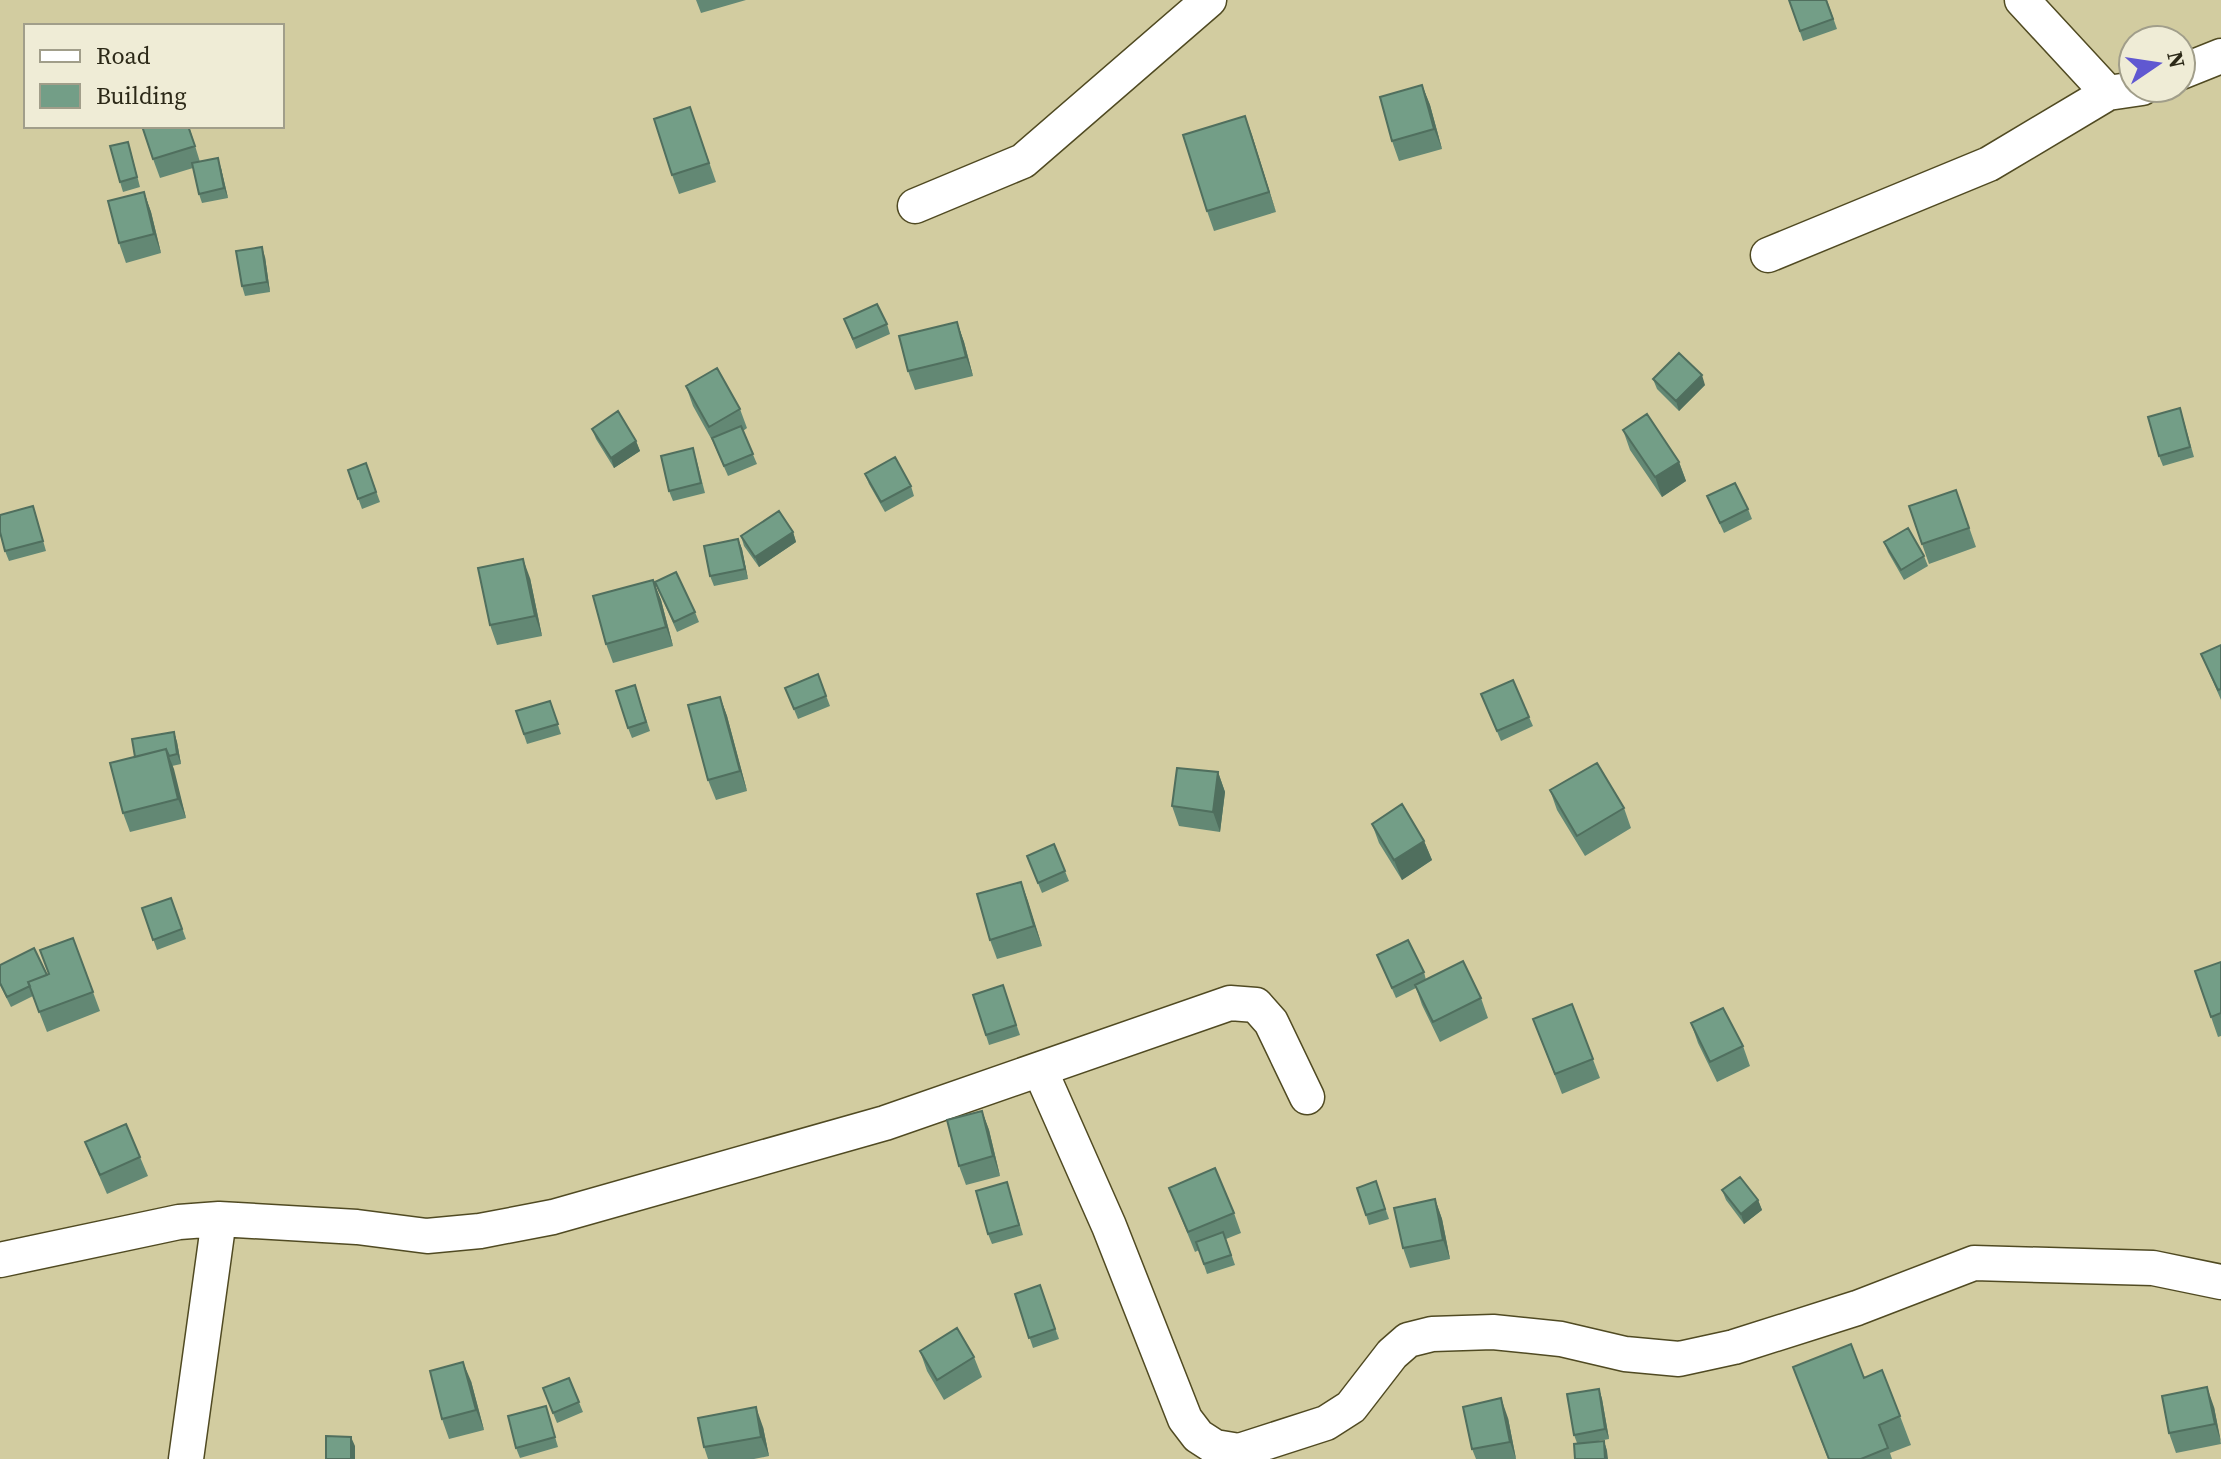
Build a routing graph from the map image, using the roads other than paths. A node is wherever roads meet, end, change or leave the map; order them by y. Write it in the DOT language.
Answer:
graph roads {
  1 [pos="1209,0"];
  2 [pos="2022,0"];
  3 [pos="2221,56"];
  4 [pos="2197,66"];
  5 [pos="2117,92"];
  6 [pos="2108,93"];
  7 [pos="915,206"];
  8 [pos="1768,255"];
  9 [pos="1040,1070"];
  10 [pos="1307,1097"];
  11 [pos="219,1219"];
  12 [pos="0,1260"];
  13 [pos="2221,1282"];
  14 [pos="1272,1452"];
  15 [pos="186,1459"];
  1 -- 7 [label="street"];
  2 -- 6 [label="street"];
  3 -- 4 [label="street"];
  5 -- 6 [label="street"];
  6 -- 8 [label="street"];
  9 -- 10 [label="street"];
  9 -- 11 [label="street"];
  9 -- 14 [label="street"];
  11 -- 12 [label="street"];
  11 -- 15 [label="street"];
  13 -- 14 [label="street"];
}
